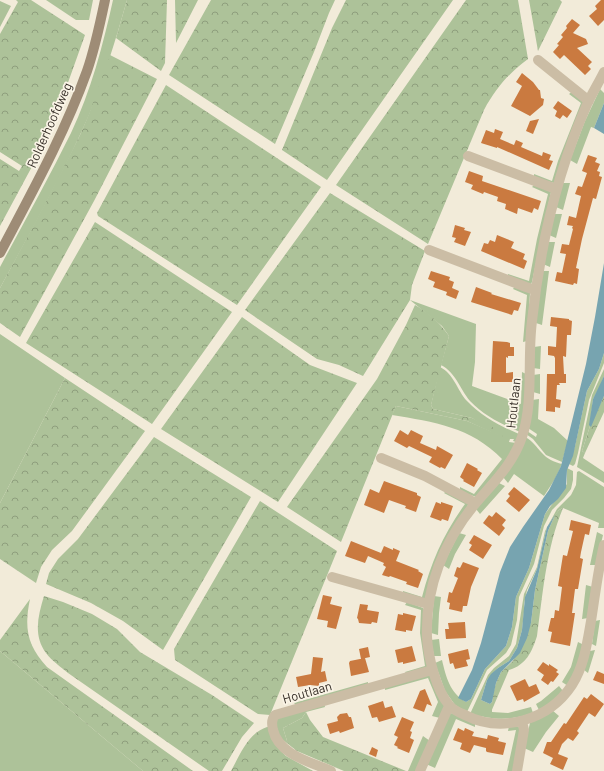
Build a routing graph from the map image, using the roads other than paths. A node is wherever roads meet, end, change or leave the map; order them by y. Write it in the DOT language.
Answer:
graph roads {
  1 [pos="106,0"];
  2 [pos="538,60"];
  3 [pos="604,72"];
  4 [pos="589,101"];
  5 [pos="468,156"];
  6 [pos="556,189"];
  7 [pos="429,250"];
  8 [pos="0,253"];
  9 [pos="535,290"];
  10 [pos="381,458"];
  11 [pos="475,504"];
  12 [pos="604,545"];
  13 [pos="332,576"];
  14 [pos="428,604"];
  15 [pos="432,670"];
  16 [pos="449,706"];
  17 [pos="522,721"];
  18 [pos="331,771"];
  19 [pos="420,771"];
  20 [pos="517,771"];
  1 -- 8 [label="main road, Rolderhoofdweg"];
  2 -- 4 [label="street"];
  3 -- 4 [label="street, Houtlaan"];
  4 -- 6 [label="street, Houtlaan"];
  5 -- 6 [label="street"];
  6 -- 9 [label="street, Houtlaan"];
  7 -- 9 [label="street"];
  9 -- 11 [label="street, Houtlaan"];
  10 -- 11 [label="street"];
  11 -- 14 [label="street, Houtlaan"];
  12 -- 17 [label="street"];
  13 -- 14 [label="street"];
  14 -- 15 [label="street, Houtlaan"];
  15 -- 16 [label="street, Houtlaan"];
  15 -- 18 [label="street, Houtlaan"];
  16 -- 17 [label="street"];
  16 -- 19 [label="street"];
  17 -- 20 [label="street"];
}
